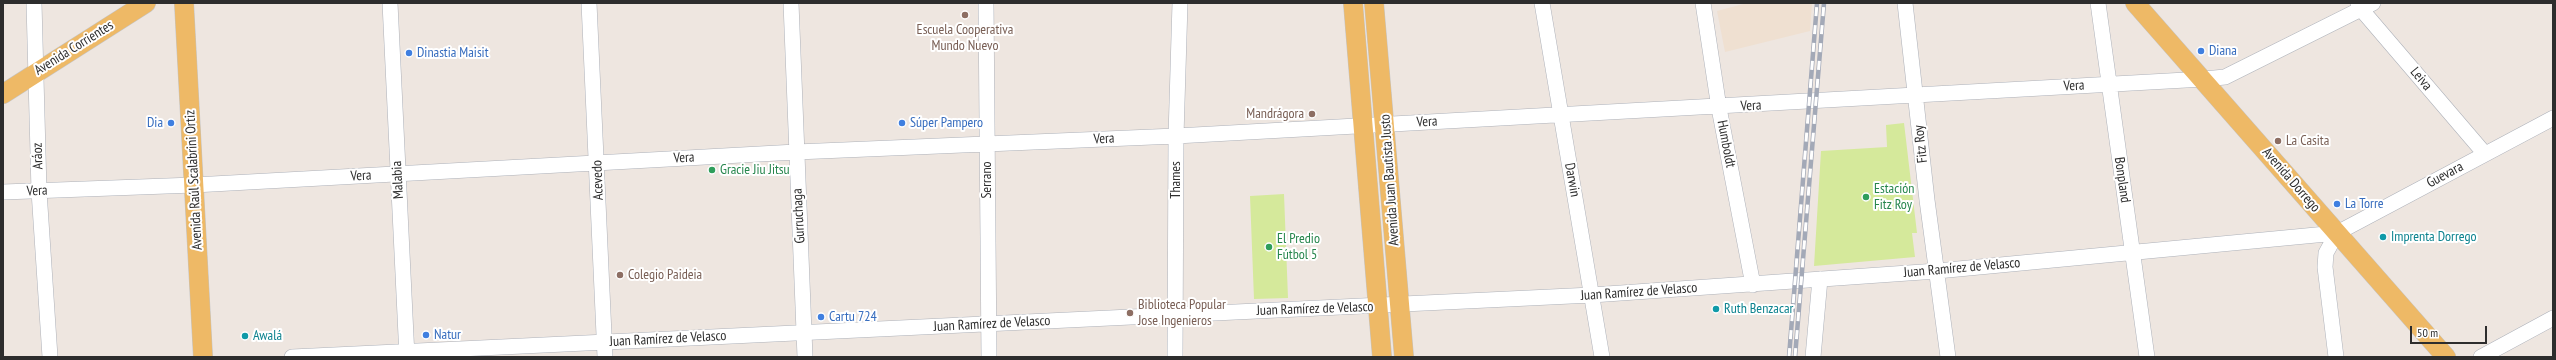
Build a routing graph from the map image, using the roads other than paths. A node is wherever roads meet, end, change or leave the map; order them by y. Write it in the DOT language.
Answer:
graph roads {
  1 [pos="34,3"];
  2 [pos="146,3"];
  3 [pos="184,3"];
  4 [pos="390,3"];
  5 [pos="589,3"];
  6 [pos="791,3"];
  7 [pos="986,3"];
  8 [pos="1180,3"];
  9 [pos="1353,3"];
  10 [pos="1374,3"];
  11 [pos="1542,3"];
  12 [pos="1703,3"];
  13 [pos="1905,3"];
  14 [pos="2098,3"];
  15 [pos="2136,3"];
  16 [pos="2364,5"];
  17 [pos="35,73"];
  18 [pos="2204,80"];
  19 [pos="2109,84"];
  20 [pos="3,94"];
  21 [pos="1915,96"];
  22 [pos="1719,108"];
  23 [pos="1561,115"];
  24 [pos="2553,118"];
  25 [pos="1386,124"];
  26 [pos="1363,126"];
  27 [pos="1176,136"];
  28 [pos="986,145"];
  29 [pos="796,152"];
  30 [pos="2485,154"];
  31 [pos="597,163"];
  32 [pos="397,174"];
  33 [pos="194,185"];
  34 [pos="39,191"];
  35 [pos="3,192"];
  36 [pos="2337,233"];
  37 [pos="2132,252"];
  38 [pos="1937,271"];
  39 [pos="1820,279"];
  40 [pos="1753,285"];
  41 [pos="1592,295"];
  42 [pos="1399,306"];
  43 [pos="1378,307"];
  44 [pos="1175,314"];
  45 [pos="2553,318"];
  46 [pos="988,324"];
  47 [pos="804,333"];
  48 [pos="604,342"];
  49 [pos="407,354"];
  50 [pos="50,357"];
  51 [pos="203,357"];
  52 [pos="292,357"];
  53 [pos="605,357"];
  54 [pos="805,357"];
  55 [pos="989,357"];
  56 [pos="1175,357"];
  57 [pos="1382,357"];
  58 [pos="1404,357"];
  59 [pos="1602,357"];
  60 [pos="1813,357"];
  61 [pos="1948,357"];
  62 [pos="2147,357"];
  63 [pos="2336,357"];
  64 [pos="2446,357"];
  65 [pos="2481,357"];
  1 -- 17 [label="street, Aráoz"];
  2 -- 17 [label="main road, Avenida Corrientes"];
  3 -- 33 [label="main road, Avenida Raúl Scalabrini Ortiz"];
  4 -- 32 [label="street, Malabia"];
  5 -- 31 [label="street, Acevedo"];
  6 -- 29 [label="street, Gurruchaga"];
  7 -- 28 [label="street, Serrano"];
  8 -- 27 [label="street, Thames"];
  9 -- 26 [label="main road, Avenida Juan Bautista Justo"];
  10 -- 25 [label="main road, Avenida Juan Bautista Justo"];
  11 -- 23 [label="street, Darwin"];
  12 -- 22 [label="street, Humboldt"];
  13 -- 21 [label="street, Fitz Roy"];
  14 -- 19 [label="street, Bonpland"];
  15 -- 18 [label="main road, Avenida Dorrego"];
  16 -- 18 [label="street, Vera"];
  16 -- 30 [label="street, Leiva"];
  17 -- 20 [label="main road, Avenida Corrientes"];
  17 -- 34 [label="street, Aráoz"];
  18 -- 19 [label="street, Vera"];
  18 -- 36 [label="main road, Avenida Dorrego"];
  19 -- 21 [label="street, Vera"];
  19 -- 37 [label="street, Bonpland"];
  21 -- 22 [label="street, Vera"];
  21 -- 38 [label="street, Fitz Roy"];
  22 -- 23 [label="street, Vera"];
  22 -- 40 [label="street, Humboldt"];
  23 -- 25 [label="street, Vera"];
  23 -- 41 [label="street, Darwin"];
  24 -- 30 [label="street, Guevara"];
  25 -- 26 [label="street, Vera"];
  25 -- 42 [label="main road, Avenida Juan Bautista Justo"];
  26 -- 27 [label="street, Vera"];
  26 -- 43 [label="main road, Avenida Juan Bautista Justo"];
  27 -- 28 [label="street, Vera"];
  27 -- 44 [label="street, Thames"];
  28 -- 29 [label="street, Vera"];
  28 -- 46 [label="street, Serrano"];
  29 -- 31 [label="street, Vera"];
  29 -- 47 [label="street, Gurruchaga"];
  30 -- 36 [label="street, Guevara"];
  31 -- 32 [label="street, Vera"];
  31 -- 48 [label="street, Acevedo"];
  32 -- 33 [label="street, Vera"];
  32 -- 49 [label="street, Malabia"];
  33 -- 34 [label="street, Vera"];
  33 -- 51 [label="main road, Avenida Raúl Scalabrini Ortiz"];
  34 -- 35 [label="street, Vera"];
  34 -- 50 [label="street, Aráoz"];
  36 -- 37 [label="street, Juan Ramírez de Velasco"];
  36 -- 63 [label="street"];
  36 -- 64 [label="main road, Avenida Dorrego"];
  37 -- 38 [label="street, Juan Ramírez de Velasco"];
  37 -- 62 [label="street, Bonpland"];
  38 -- 39 [label="street, Juan Ramírez de Velasco"];
  38 -- 61 [label="street, Fitz Roy"];
  39 -- 40 [label="street, Juan Ramírez de Velasco"];
  39 -- 60 [label="street"];
  40 -- 41 [label="street, Juan Ramírez de Velasco"];
  41 -- 42 [label="street, Juan Ramírez de Velasco"];
  41 -- 59 [label="street, Darwin"];
  42 -- 43 [label="street, Juan Ramírez de Velasco"];
  42 -- 58 [label="main road, Avenida Juan Bautista Justo"];
  43 -- 44 [label="street, Juan Ramírez de Velasco"];
  43 -- 57 [label="main road, Avenida Juan Bautista Justo"];
  44 -- 46 [label="street, Juan Ramírez de Velasco"];
  44 -- 56 [label="street, Thames"];
  45 -- 65 [label="street"];
  46 -- 47 [label="street, Juan Ramírez de Velasco"];
  46 -- 55 [label="street, Serrano"];
  47 -- 48 [label="street, Juan Ramírez de Velasco"];
  47 -- 54 [label="street, Gurruchaga"];
  48 -- 49 [label="street, Juan Ramírez de Velasco"];
  48 -- 53 [label="street, Acevedo"];
  49 -- 52 [label="street, Juan Ramírez de Velasco"];
}
